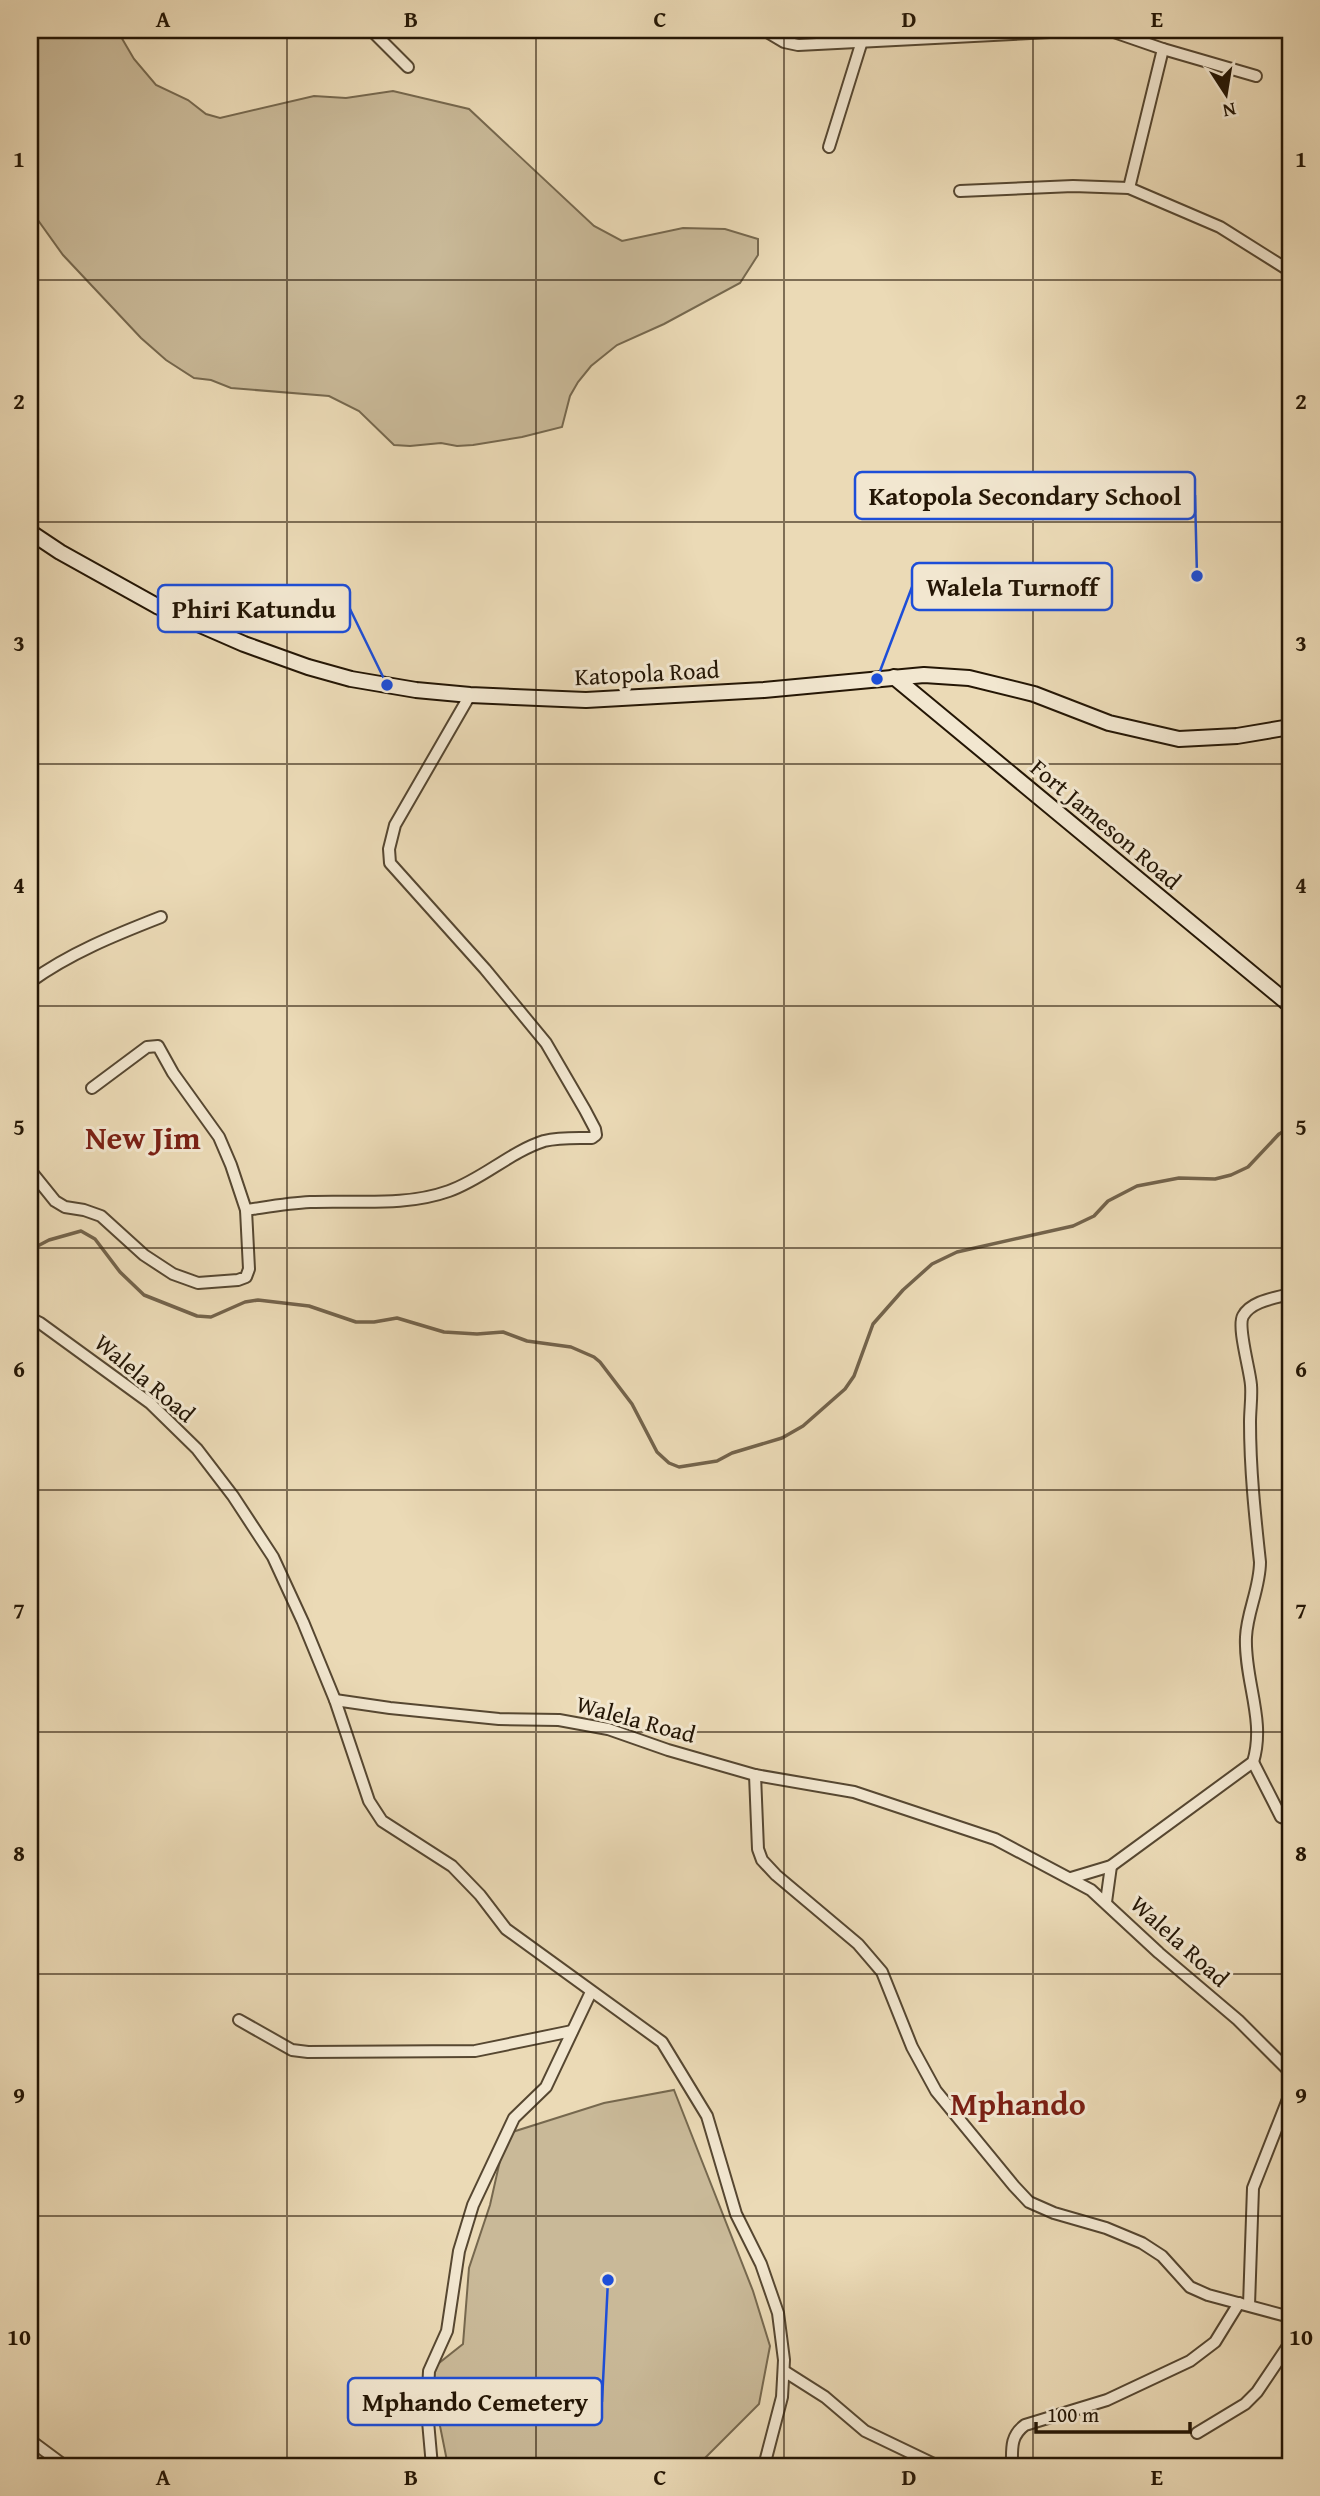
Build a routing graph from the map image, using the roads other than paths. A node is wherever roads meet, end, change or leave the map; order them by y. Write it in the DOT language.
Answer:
graph roads {
  1 [pos="371,30"];
  2 [pos="764,30"];
  3 [pos="1088,30"];
  4 [pos="1097,30"];
  5 [pos="862,41"];
  6 [pos="1163,49"];
  7 [pos="408,67"];
  8 [pos="1256,76"];
  9 [pos="829,147"];
  10 [pos="1129,188"];
  11 [pos="960,191"];
  12 [pos="1290,271"];
  13 [pos="30,532"];
  14 [pos="894,677"];
  15 [pos="470,695"];
  16 [pos="1290,727"];
  17 [pos="161,917"];
  18 [pos="30,982"];
  19 [pos="1290,1005"];
  20 [pos="92,1088"];
  21 [pos="30,1170"];
  22 [pos="246,1210"];
  23 [pos="1290,1294"];
  24 [pos="30,1318"];
  25 [pos="335,1700"];
  26 [pos="1253,1762"];
  27 [pos="755,1775"];
  28 [pos="1290,1820"];
  29 [pos="1111,1867"];
  30 [pos="1071,1878"];
  31 [pos="1106,1902"];
  32 [pos="591,1992"];
  33 [pos="239,2020"];
  34 [pos="572,2031"];
  35 [pos="1290,2072"];
  36 [pos="1290,2094"];
  37 [pos="1244,2304"];
  38 [pos="1290,2317"];
  39 [pos="1290,2343"];
  40 [pos="784,2371"];
  41 [pos="1197,2433"];
  42 [pos="30,2440"];
  43 [pos="65,2466"];
  44 [pos="432,2466"];
  45 [pos="764,2466"];
  46 [pos="938,2466"];
  47 [pos="1012,2466"];
  1 -- 7 [label="street"];
  2 -- 5 [label="street"];
  3 -- 5 [label="street"];
  4 -- 6 [label="street"];
  5 -- 9 [label="street"];
  6 -- 8 [label="street"];
  6 -- 10 [label="street"];
  10 -- 11 [label="street"];
  10 -- 12 [label="street"];
  13 -- 15 [label="street, Katopola Road"];
  14 -- 15 [label="street, Katopola Road"];
  14 -- 16 [label="street, Katopola Road"];
  14 -- 19 [label="street, Fort Jameson Road"];
  15 -- 22 [label="street"];
  17 -- 18 [label="street"];
  20 -- 22 [label="street"];
  21 -- 22 [label="street"];
  23 -- 26 [label="street"];
  24 -- 25 [label="street, Walela Road"];
  25 -- 27 [label="street, Walela Road"];
  25 -- 32 [label="street"];
  26 -- 28 [label="street"];
  26 -- 29 [label="street"];
  27 -- 30 [label="street, Walela Road"];
  27 -- 37 [label="street"];
  29 -- 30 [label="street"];
  29 -- 31 [label="street"];
  30 -- 31 [label="street, Walela Road"];
  31 -- 35 [label="street, Walela Road"];
  32 -- 34 [label="street"];
  32 -- 40 [label="street"];
  33 -- 34 [label="street"];
  34 -- 44 [label="street"];
  36 -- 37 [label="street"];
  37 -- 38 [label="street"];
  37 -- 47 [label="street"];
  39 -- 41 [label="street"];
  40 -- 45 [label="street"];
  40 -- 46 [label="street"];
  42 -- 43 [label="street"];
}
